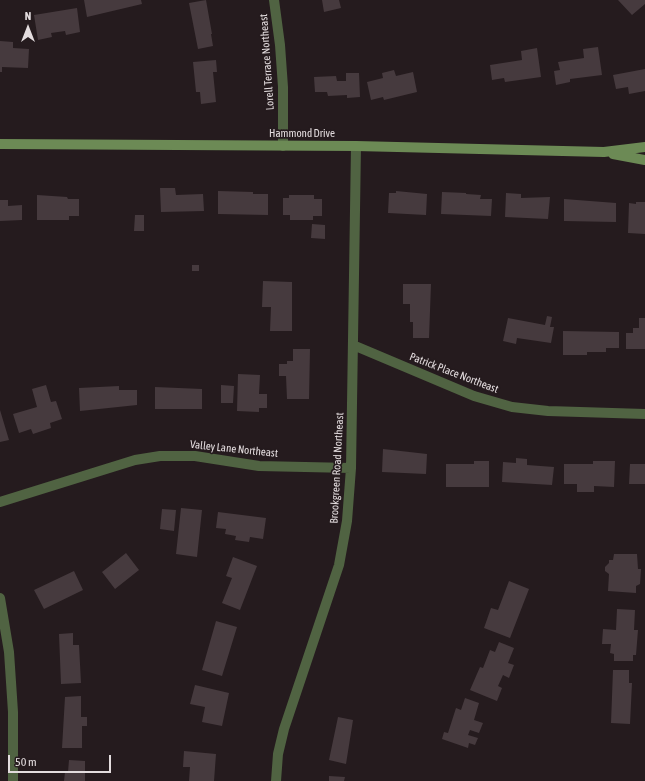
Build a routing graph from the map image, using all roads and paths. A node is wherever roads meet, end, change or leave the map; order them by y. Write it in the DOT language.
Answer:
graph roads {
  1 [pos="274,0"];
  2 [pos="0,144"];
  3 [pos="283,146"];
  4 [pos="356,146"];
  5 [pos="645,147"];
  6 [pos="604,152"];
  7 [pos="645,160"];
  8 [pos="353,345"];
  9 [pos="645,414"];
  10 [pos="351,468"];
  11 [pos="0,502"];
  12 [pos="0,598"];
  13 [pos="13,781"];
  14 [pos="276,781"];
  1 -- 3 [label="street, Lorell Terrace Northeast"];
  2 -- 3 [label="street, Hammond Drive"];
  3 -- 4 [label="street, Hammond Drive"];
  4 -- 6 [label="street, Hammond Drive"];
  4 -- 8 [label="street, Brookgreen Road Northeast"];
  5 -- 6 [label="street, Hammond Drive"];
  6 -- 7 [label="street, Hammond Drive"];
  8 -- 9 [label="street, Patrick Place Northeast"];
  8 -- 10 [label="street, Brookgreen Road Northeast"];
  10 -- 11 [label="street, Valley Lane Northeast"];
  10 -- 14 [label="street, Brookgreen Road Northeast"];
  12 -- 13 [label="street"];
}
